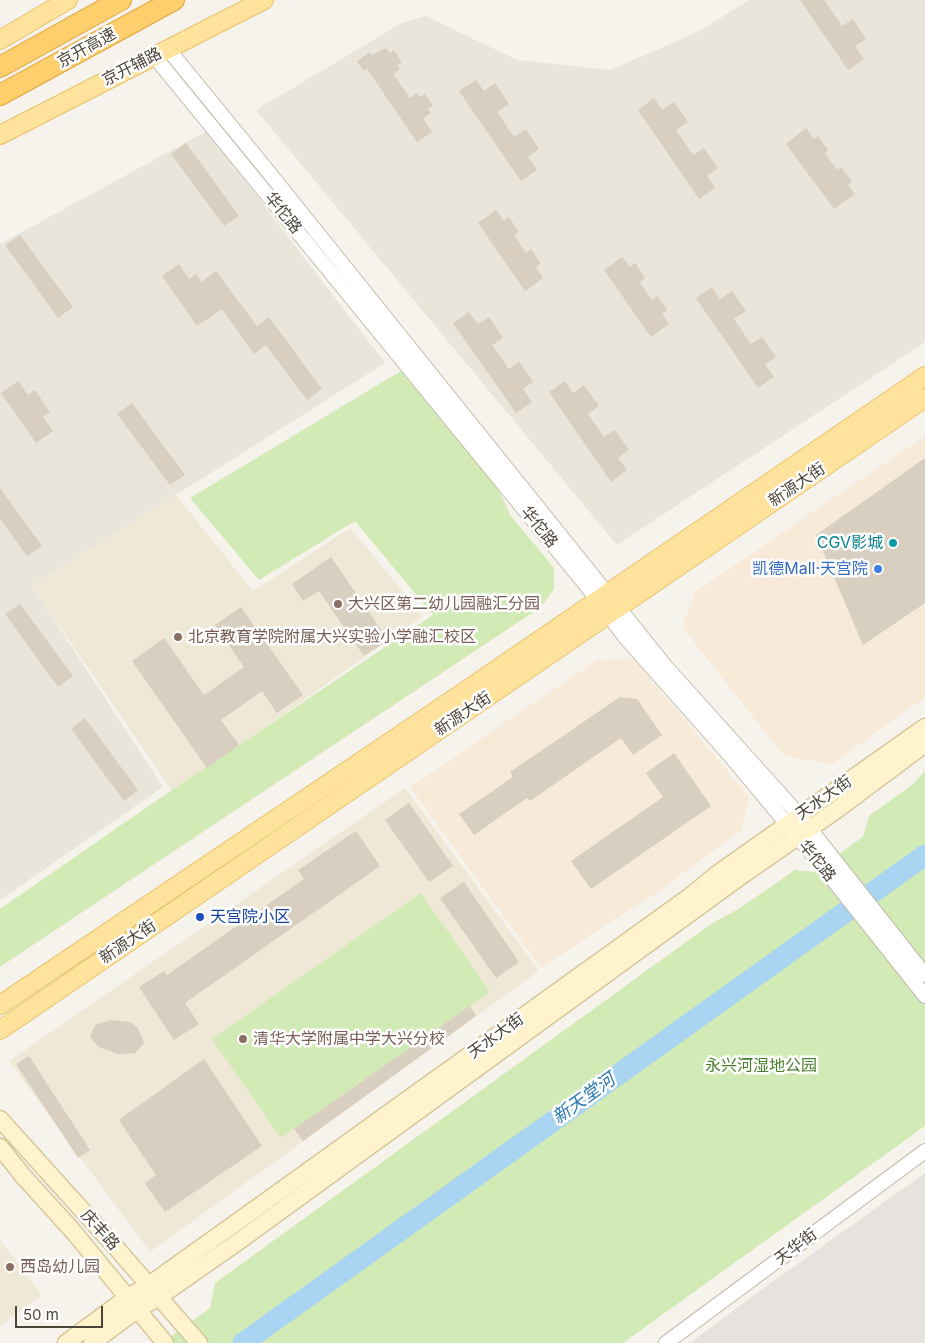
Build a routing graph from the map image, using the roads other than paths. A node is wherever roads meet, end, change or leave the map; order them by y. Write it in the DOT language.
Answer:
graph roads {
  1 [pos="68,0"];
  2 [pos="121,0"];
  3 [pos="174,0"];
  4 [pos="264,0"];
  5 [pos="0,40"];
  6 [pos="161,52"];
  7 [pos="0,67"];
  8 [pos="0,95"];
  9 [pos="0,135"];
  10 [pos="925,376"];
  11 [pos="925,398"];
  12 [pos="608,604"];
  13 [pos="925,727"];
  14 [pos="925,744"];
  15 [pos="793,820"];
  16 [pos="804,833"];
  17 [pos="881,930"];
  18 [pos="925,975"];
  19 [pos="925,996"];
  20 [pos="0,1005"];
  21 [pos="0,1030"];
  22 [pos="0,1118"];
  23 [pos="0,1147"];
  24 [pos="925,1151"];
  25 [pos="154,1291"];
  26 [pos="133,1303"];
  27 [pos="66,1343"];
  28 [pos="92,1343"];
  29 [pos="165,1343"];
  30 [pos="199,1343"];
  31 [pos="666,1343"];
  1 -- 5 [label="main road"];
  2 -- 7 [label="highway, 京开高速"];
  3 -- 8 [label="highway, 京开高速"];
  4 -- 6 [label="main road, 京开辅路"];
  6 -- 9 [label="main road, 京开辅路"];
  6 -- 12 [label="street, 华佗路"];
  10 -- 12 [label="main road, 新源大街"];
  11 -- 12 [label="main road, 新源大街"];
  12 -- 15 [label="street, 华佗路"];
  12 -- 20 [label="main road, 新源大街"];
  12 -- 21 [label="main road, 新源大街"];
  13 -- 15 [label="main road, 天水大街"];
  14 -- 16 [label="main road, 天水大街"];
  15 -- 16 [label="street, 华佗路"];
  15 -- 25 [label="main road, 天水大街"];
  16 -- 17 [label="street, 华佗路"];
  16 -- 25 [label="main road, 天水大街"];
  17 -- 18 [label="street, 华佗路"];
  17 -- 19 [label="street, 华佗路"];
  22 -- 25 [label="main road, 庆丰路"];
  23 -- 26 [label="main road, 庆丰路"];
  24 -- 31 [label="street, 天华街"];
  25 -- 26 [label="main road, 天水大街"];
  25 -- 30 [label="main road, 庆丰路"];
  26 -- 27 [label="main road, 天水大街"];
  26 -- 28 [label="main road, 天水大街"];
  26 -- 29 [label="main road, 庆丰路"];
}
